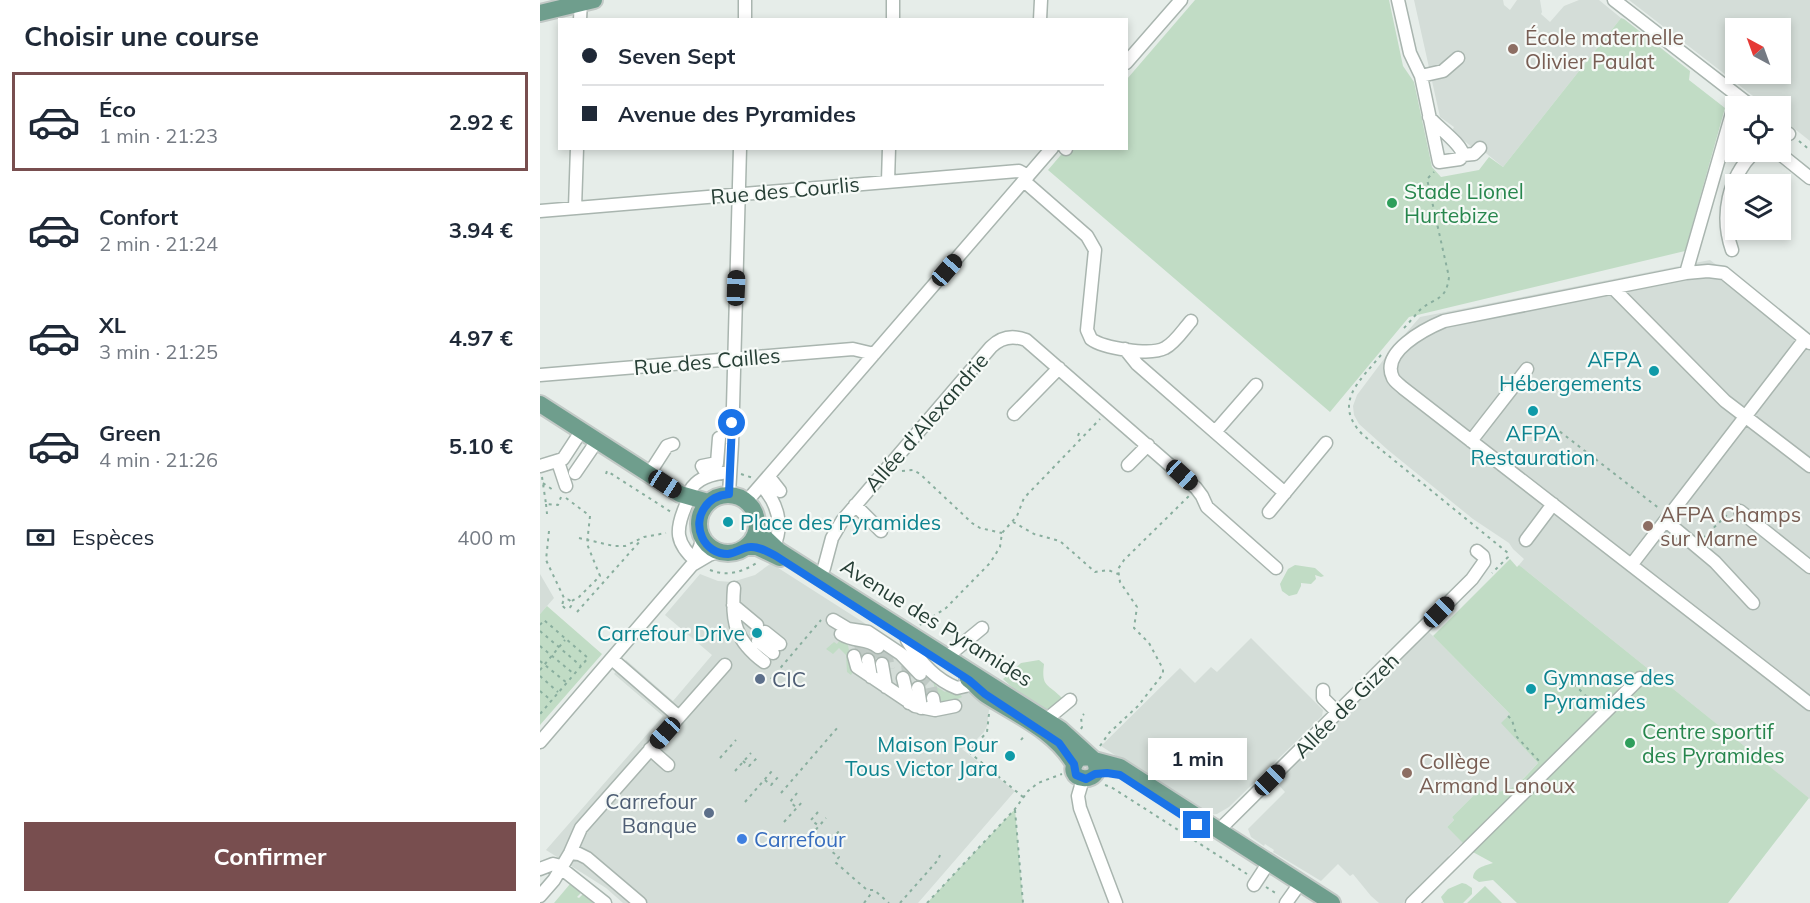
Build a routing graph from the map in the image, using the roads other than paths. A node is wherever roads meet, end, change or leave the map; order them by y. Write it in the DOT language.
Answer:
graph roads {
  1 [pos="746,0"];
  2 [pos="893,0"];
  3 [pos="1041,0"];
  4 [pos="1181,0"];
  5 [pos="1398,0"];
  6 [pos="1614,0"];
  7 [pos="584,6"];
  8 [pos="540,13"];
  9 [pos="745,18"];
  10 [pos="893,18"];
  11 [pos="1040,18"];
  12 [pos="1458,58"];
  13 [pos="1128,61"];
  14 [pos="1421,76"];
  15 [pos="1737,96"];
  16 [pos="1429,117"];
  17 [pos="1725,138"];
  18 [pos="1480,148"];
  19 [pos="577,150"];
  20 [pos="740,150"];
  21 [pos="889,150"];
  22 [pos="1040,154"];
  23 [pos="1463,155"];
  24 [pos="1747,162"];
  25 [pos="1790,162"];
  26 [pos="1810,178"];
  27 [pos="1026,179"];
  28 [pos="888,181"];
  29 [pos="739,195"];
  30 [pos="575,208"];
  31 [pos="540,211"];
  32 [pos="1732,250"];
  33 [pos="1686,273"];
  34 [pos="1613,288"];
  35 [pos="1191,321"];
  36 [pos="1808,341"];
  37 [pos="1125,349"];
  38 [pos="874,354"];
  39 [pos="734,359"];
  40 [pos="1059,368"];
  41 [pos="1527,369"];
  42 [pos="540,375"];
  43 [pos="1256,385"];
  44 [pos="540,404"];
  45 [pos="1014,414"];
  46 [pos="1746,417"];
  47 [pos="582,430"];
  48 [pos="1215,432"];
  49 [pos="718,438"];
  50 [pos="597,441"];
  51 [pos="1472,441"];
  52 [pos="1326,443"];
  53 [pos="673,444"];
  54 [pos="1148,445"];
  55 [pos="558,462"];
  56 [pos="1128,465"];
  57 [pos="1810,466"];
  58 [pos="541,470"];
  59 [pos="730,472"];
  60 [pos="576,473"];
  61 [pos="649,474"];
  62 [pos="708,476"];
  63 [pos="765,482"];
  64 [pos="563,490"];
  65 [pos="780,491"];
  66 [pos="1285,493"];
  67 [pos="729,494"];
  68 [pos="685,497"];
  69 [pos="747,501"];
  70 [pos="708,502"];
  71 [pos="1553,504"];
  72 [pos="855,505"];
  73 [pos="1740,511"];
  74 [pos="1269,512"];
  75 [pos="699,518"];
  76 [pos="1667,519"];
  77 [pos="757,530"];
  78 [pos="881,531"];
  79 [pos="703,540"];
  80 [pos="1526,540"];
  81 [pos="747,547"];
  82 [pos="1476,551"];
  83 [pos="718,552"];
  84 [pos="768,552"];
  85 [pos="695,563"];
  86 [pos="1632,564"];
  87 [pos="1810,567"];
  88 [pos="1276,568"];
  89 [pos="820,575"];
  90 [pos="734,588"];
  91 [pos="1753,603"];
  92 [pos="748,627"];
  93 [pos="982,628"];
  94 [pos="948,656"];
  95 [pos="612,659"];
  96 [pos="886,663"];
  97 [pos="725,665"];
  98 [pos="1640,678"];
  99 [pos="1323,690"];
  100 [pos="1070,700"];
  101 [pos="1810,704"];
  102 [pos="955,706"];
  103 [pos="1338,712"];
  104 [pos="679,717"];
  105 [pos="1047,719"];
  106 [pos="540,742"];
  107 [pos="650,749"];
  108 [pos="1092,764"];
  109 [pos="668,765"];
  110 [pos="1219,830"];
  111 [pos="570,853"];
  112 [pos="1267,866"];
  113 [pos="560,867"];
  114 [pos="540,869"];
  115 [pos="1254,885"];
  116 [pos="1296,889"];
  117 [pos="540,896"];
  118 [pos="605,903"];
  119 [pos="640,903"];
  120 [pos="1116,903"];
  121 [pos="1286,903"];
  122 [pos="1318,903"];
  123 [pos="1332,903"];
  124 [pos="1412,903"];
  1 -- 9 [label="street"];
  2 -- 10 [label="street"];
  3 -- 11 [label="street"];
  4 -- 13 [label="street"];
  5 -- 14 [label="street"];
  6 -- 15 [label="street"];
  7 -- 8 [label="main road"];
  12 -- 14 [label="street"];
  14 -- 16 [label="street"];
  16 -- 23 [label="street"];
  16 -- 23 [label="street"];
  17 -- 33 [label="street"];
  18 -- 23 [label="street"];
  19 -- 30 [label="street"];
  20 -- 29 [label="street"];
  21 -- 28 [label="street"];
  22 -- 27 [label="street"];
  24 -- 32 [label="street"];
  25 -- 26 [label="street"];
  27 -- 28 [label="street, Rue des Courlis"];
  27 -- 37 [label="street"];
  27 -- 38 [label="street"];
  28 -- 29 [label="street, Rue des Courlis"];
  29 -- 30 [label="street, Rue des Courlis"];
  29 -- 39 [label="street"];
  30 -- 31 [label="street, Rue des Courlis"];
  33 -- 34 [label="street"];
  33 -- 36 [label="street"];
  34 -- 46 [label="street"];
  34 -- 51 [label="street"];
  35 -- 37 [label="street"];
  36 -- 46 [label="street"];
  37 -- 48 [label="street"];
  38 -- 39 [label="street, Rue des Cailles"];
  38 -- 63 [label="street"];
  39 -- 42 [label="street, Rue des Cailles"];
  39 -- 59 [label="street"];
  40 -- 45 [label="street"];
  40 -- 54 [label="street, Allée d'Alexandrie"];
  40 -- 72 [label="street, Allée d'Alexandrie"];
  41 -- 51 [label="street"];
  43 -- 48 [label="street"];
  44 -- 47 [label="main road"];
  46 -- 57 [label="street"];
  46 -- 76 [label="street"];
  47 -- 50 [label="main road"];
  47 -- 55 [label="street"];
  48 -- 66 [label="street"];
  49 -- 62 [label="street"];
  50 -- 60 [label="street"];
  50 -- 61 [label="main road"];
  51 -- 71 [label="street"];
  52 -- 66 [label="street"];
  53 -- 61 [label="street"];
  54 -- 56 [label="street"];
  54 -- 88 [label="street, Allée d'Alexandrie"];
  55 -- 58 [label="street"];
  55 -- 64 [label="street"];
  59 -- 62 [label="street"];
  59 -- 67 [label="street"];
  61 -- 68 [label="main road"];
  62 -- 68 [label="street"];
  63 -- 65 [label="street"];
  63 -- 69 [label="street"];
  63 -- 84 [label="street"];
  66 -- 74 [label="street"];
  67 -- 69 [label="main road"];
  67 -- 70 [label="main road"];
  68 -- 70 [label="main road"];
  68 -- 75 [label="main road"];
  68 -- 85 [label="street"];
  69 -- 77 [label="main road"];
  70 -- 75 [label="main road"];
  71 -- 80 [label="street"];
  71 -- 86 [label="street"];
  72 -- 78 [label="street"];
  72 -- 89 [label="street, Allée d'Alexandrie"];
  73 -- 87 [label="street"];
  75 -- 79 [label="main road"];
  76 -- 86 [label="street"];
  76 -- 91 [label="street"];
  77 -- 81 [label="main road"];
  77 -- 84 [label="main road, Avenue des Pyramides"];
  79 -- 83 [label="main road"];
  79 -- 85 [label="street"];
  81 -- 83 [label="main road"];
  81 -- 96 [label="main road, Avenue des Pyramides"];
  82 -- 103 [label="street, Allée de Gizeh"];
  83 -- 85 [label="street"];
  84 -- 89 [label="main road, Avenue des Pyramides"];
  85 -- 95 [label="street"];
  86 -- 101 [label="street"];
  89 -- 94 [label="main road, Avenue des Pyramides"];
  90 -- 92 [label="street"];
  92 -- 92 [label="street"];
  93 -- 94 [label="street"];
  94 -- 105 [label="main road, Avenue des Pyramides"];
  95 -- 104 [label="street"];
  95 -- 106 [label="street"];
  96 -- 102 [label="street"];
  96 -- 108 [label="main road, Avenue des Pyramides"];
  97 -- 104 [label="street"];
  98 -- 124 [label="street"];
  99 -- 103 [label="street"];
  100 -- 105 [label="street"];
  103 -- 110 [label="street, Allée de Gizeh"];
  104 -- 107 [label="street"];
  105 -- 108 [label="main road, Avenue des Pyramides"];
  107 -- 109 [label="street"];
  107 -- 111 [label="street"];
  108 -- 110 [label="main road, Avenue des Pyramides"];
  108 -- 112 [label="main road, Avenue des Pyramides"];
  108 -- 120 [label="street"];
  110 -- 112 [label="main road, Avenue des Pyramides"];
  111 -- 113 [label="street"];
  111 -- 119 [label="street"];
  112 -- 115 [label="street"];
  112 -- 116 [label="main road, Avenue des Pyramides"];
  112 -- 123 [label="main road, Avenue des Pyramides"];
  113 -- 114 [label="street"];
  113 -- 117 [label="street"];
  113 -- 118 [label="street"];
  116 -- 121 [label="street"];
  116 -- 122 [label="main road, Avenue des Pyramides"];
}
